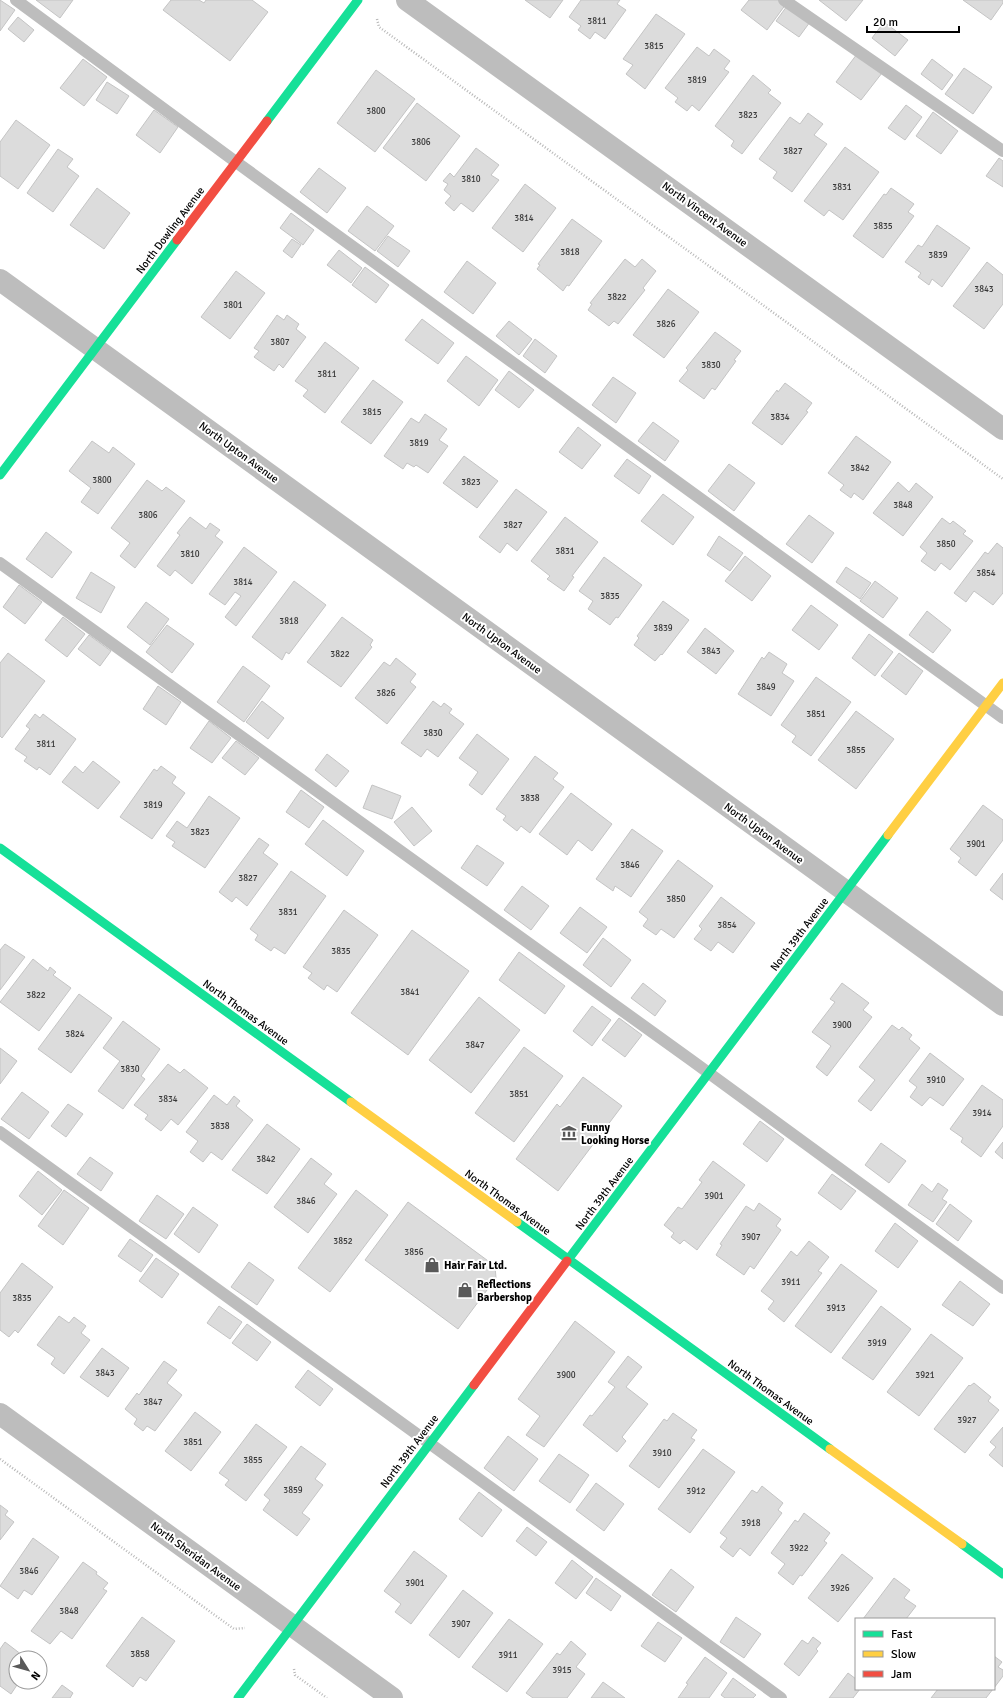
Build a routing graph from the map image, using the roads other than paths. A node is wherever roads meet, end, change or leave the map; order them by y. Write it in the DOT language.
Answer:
graph roads {
  1 [pos="16,0"];
  2 [pos="358,0"];
  3 [pos="407,0"];
  4 [pos="784,0"];
  5 [pos="1003,151"];
  6 [pos="236,162"];
  7 [pos="0,280"];
  8 [pos="95,348"];
  9 [pos="1003,429"];
  10 [pos="0,475"];
  11 [pos="0,563"];
  12 [pos="1003,682"];
  13 [pos="986,705"];
  14 [pos="1003,718"];
  15 [pos="0,848"];
  16 [pos="845,892"];
  17 [pos="1003,1005"];
  18 [pos="708,1074"];
  19 [pos="0,1132"];
  20 [pos="568,1260"];
  21 [pos="1003,1288"];
  22 [pos="0,1414"];
  23 [pos="430,1443"];
  24 [pos="1003,1574"];
  25 [pos="292,1625"];
  26 [pos="238,1698"];
  27 [pos="392,1698"];
  28 [pos="781,1698"];
  1 -- 6 [label="lane"];
  2 -- 6 [label="street, North Dowling Avenue"];
  3 -- 9 [label="street, North Vincent Avenue"];
  4 -- 5 [label="lane"];
  6 -- 8 [label="street, North Dowling Avenue"];
  6 -- 13 [label="lane"];
  7 -- 8 [label="street, North Upton Avenue"];
  8 -- 10 [label="street, North Dowling Avenue"];
  8 -- 16 [label="street, North Upton Avenue"];
  11 -- 18 [label="lane"];
  12 -- 13 [label="street, North 39th Avenue"];
  13 -- 14 [label="lane"];
  13 -- 16 [label="street, North 39th Avenue"];
  15 -- 20 [label="street, North Thomas Avenue"];
  16 -- 17 [label="street, North Upton Avenue"];
  16 -- 18 [label="street, North 39th Avenue"];
  18 -- 20 [label="street, North 39th Avenue"];
  18 -- 21 [label="lane"];
  19 -- 23 [label="lane"];
  20 -- 23 [label="street, North 39th Avenue"];
  20 -- 24 [label="street, North Thomas Avenue"];
  22 -- 25 [label="street, North Sheridan Avenue"];
  23 -- 25 [label="street, North 39th Avenue"];
  23 -- 28 [label="lane"];
  25 -- 26 [label="street, North 39th Avenue"];
  25 -- 27 [label="street, North Sheridan Avenue"];
}
